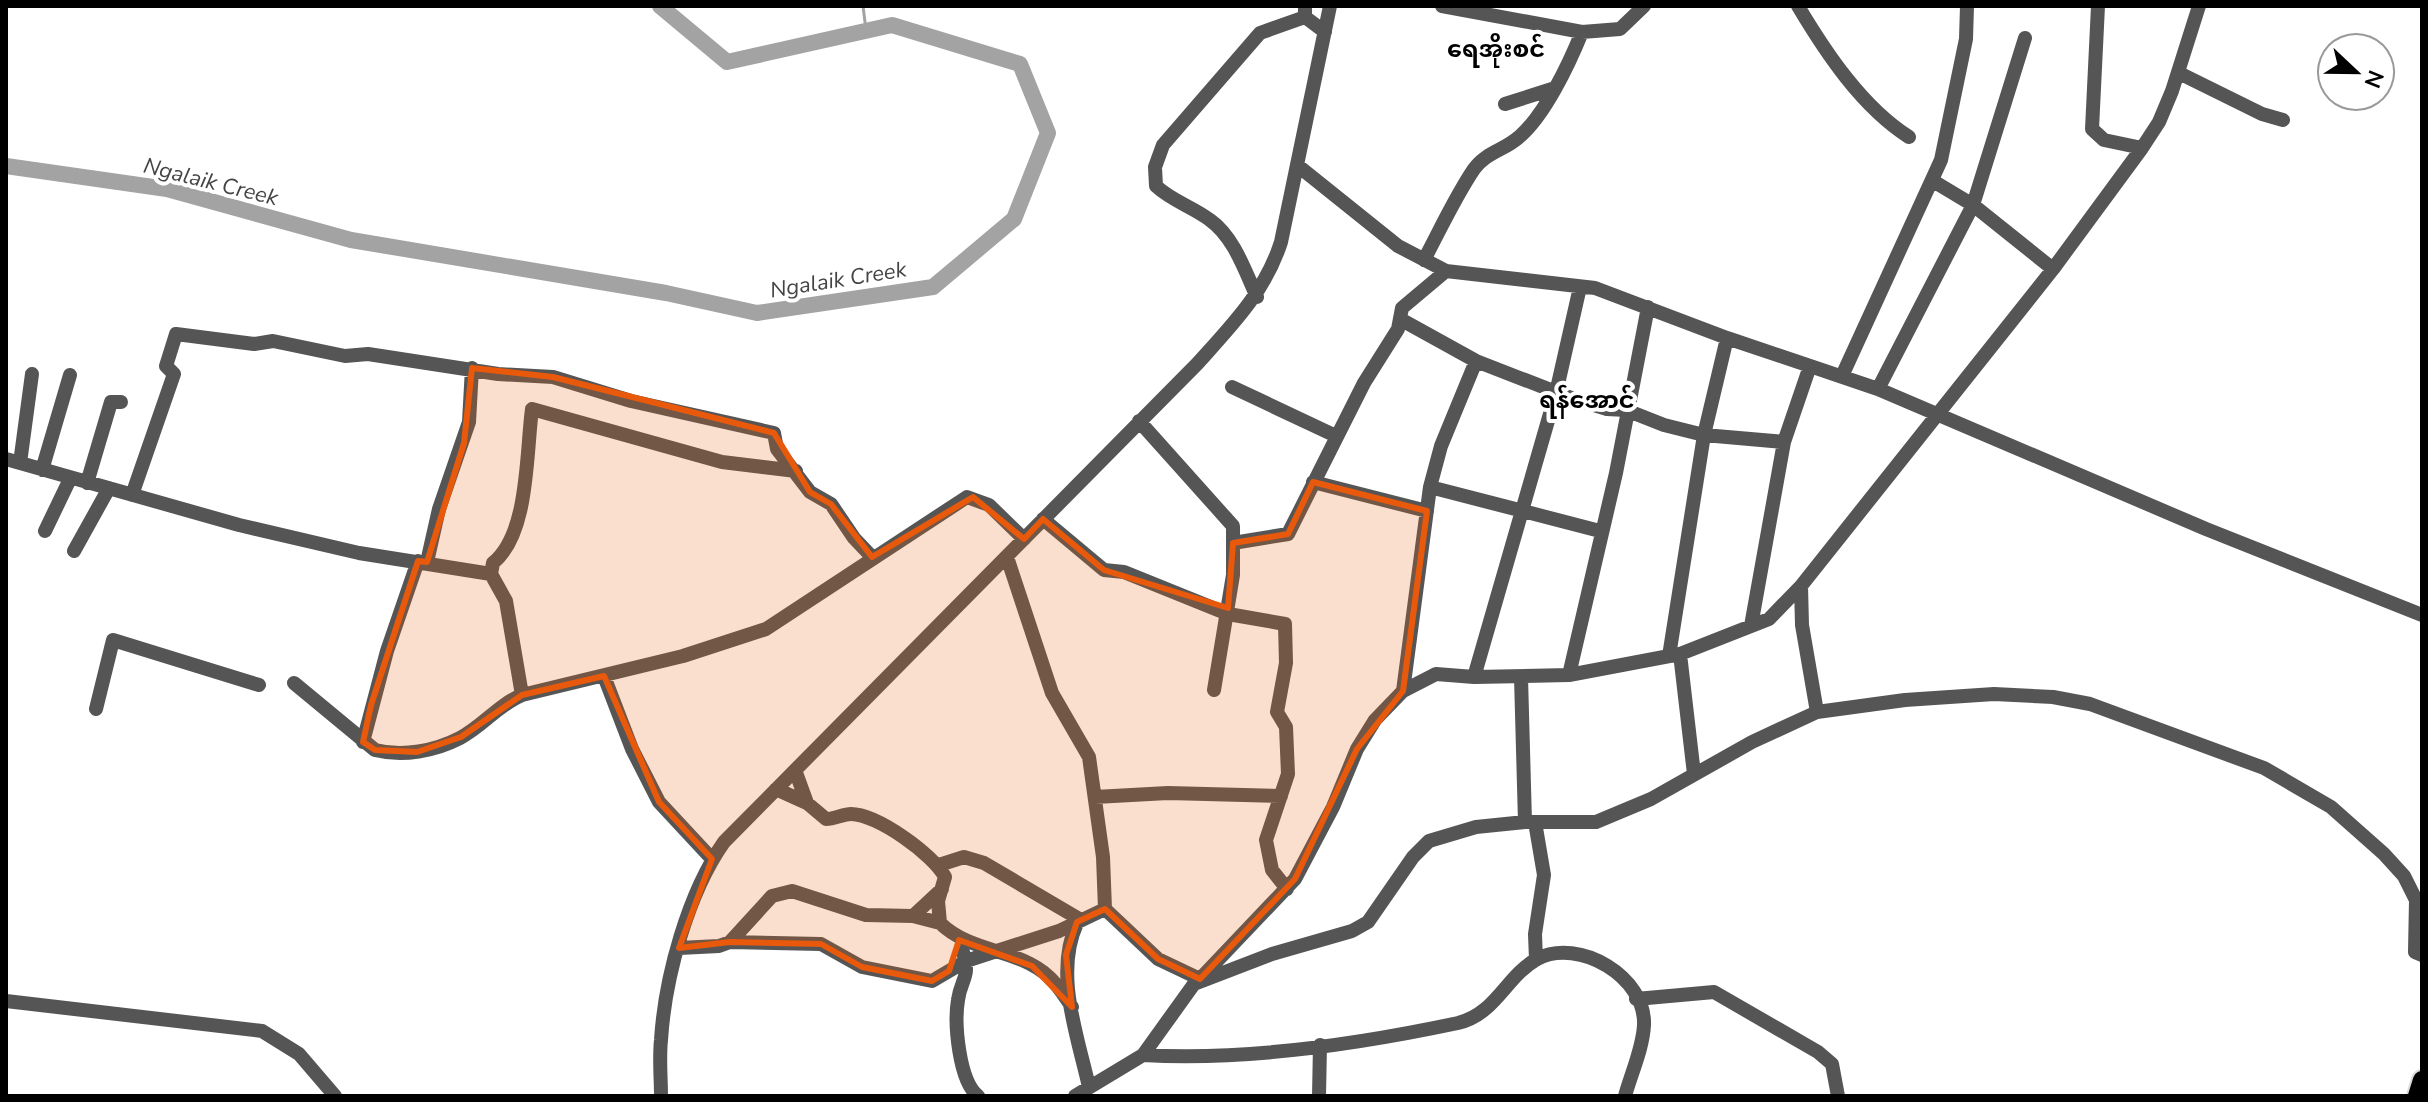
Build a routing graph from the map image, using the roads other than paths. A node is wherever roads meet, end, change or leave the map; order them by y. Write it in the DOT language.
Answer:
graph roads {
  1 [pos="1330,6"];
  2 [pos="1442,6"];
  3 [pos="1644,6"];
  4 [pos="1798,6"];
  5 [pos="1967,6"];
  6 [pos="2098,6"];
  7 [pos="2199,6"];
  8 [pos="1469,9"];
  9 [pos="1305,12"];
  10 [pos="1325,32"];
  11 [pos="1582,32"];
  12 [pos="2025,38"];
  13 [pos="2179,73"];
  14 [pos="1552,89"];
  15 [pos="1505,104"];
  16 [pos="2283,120"];
  17 [pos="1909,137"];
  18 [pos="2142,148"];
  19 [pos="1297,165"];
  20 [pos="1933,181"];
  21 [pos="1973,205"];
  22 [pos="1424,260"];
  23 [pos="2053,269"];
  24 [pos="1446,271"];
  25 [pos="1580,287"];
  26 [pos="1257,297"];
  27 [pos="1648,307"];
  28 [pos="1400,319"];
  29 [pos="1727,338"];
  30 [pos="1476,361"];
  31 [pos="1810,366"];
  32 [pos="472,368"];
  33 [pos="32,374"];
  34 [pos="70,375"];
  35 [pos="1842,376"];
  36 [pos="1232,387"];
  37 [pos="1878,389"];
  38 [pos="1556,393"];
  39 [pos="121,402"];
  40 [pos="1626,410"];
  41 [pos="1937,411"];
  42 [pos="1139,421"];
  43 [pos="1704,435"];
  44 [pos="1336,436"];
  45 [pos="1784,442"];
  46 [pos="13,461"];
  47 [pos="42,470"];
  48 [pos="796,471"];
  49 [pos="70,479"];
  50 [pos="1313,482"];
  51 [pos="87,483"];
  52 [pos="1430,487"];
  53 [pos="109,488"];
  54 [pos="132,495"];
  55 [pos="1523,509"];
  56 [pos="1427,511"];
  57 [pos="1043,519"];
  58 [pos="45,531"];
  59 [pos="1600,531"];
  60 [pos="1024,539"];
  61 [pos="1233,543"];
  62 [pos="74,551"];
  63 [pos="872,557"];
  64 [pos="1007,557"];
  65 [pos="423,561"];
  66 [pos="491,574"];
  67 [pos="1801,586"];
  68 [pos="1228,614"];
  69 [pos="2422,615"];
  70 [pos="1751,626"];
  71 [pos="1674,655"];
  72 [pos="1569,675"];
  73 [pos="604,676"];
  74 [pos="1474,677"];
  75 [pos="1521,677"];
  76 [pos="294,683"];
  77 [pos="259,685"];
  78 [pos="1214,690"];
  79 [pos="1403,691"];
  80 [pos="522,695"];
  81 [pos="96,709"];
  82 [pos="1817,712"];
  83 [pos="363,742"];
  84 [pos="795,770"];
  85 [pos="1694,774"];
  86 [pos="776,789"];
  87 [pos="1281,796"];
  88 [pos="1095,797"];
  89 [pos="807,803"];
  90 [pos="1530,822"];
  91 [pos="712,859"];
  92 [pos="939,865"];
  93 [pos="942,889"];
  94 [pos="1287,889"];
  95 [pos="1105,909"];
  96 [pos="913,916"];
  97 [pos="1079,922"];
  98 [pos="940,923"];
  99 [pos="956,937"];
  100 [pos="730,942"];
  101 [pos="679,948"];
  102 [pos="1001,952"];
  103 [pos="2422,955"];
  104 [pos="1536,960"];
  105 [pos="966,961"];
  106 [pos="944,974"];
  107 [pos="1197,982"];
  108 [pos="959,994"];
  109 [pos="1636,999"];
  110 [pos="6,1001"];
  111 [pos="1072,1007"];
  112 [pos="1320,1045"];
  113 [pos="1143,1055"];
  114 [pos="2422,1080"];
  115 [pos="1089,1087"];
  116 [pos="968,1093"];
  117 [pos="335,1096"];
  118 [pos="661,1096"];
  119 [pos="1075,1096"];
  120 [pos="1319,1096"];
  121 [pos="1625,1096"];
  122 [pos="1838,1096"];
  123 [pos="2417,1096"];
  1 -- 10 [label="street"];
  2 -- 8 [label="street"];
  3 -- 11 [label="street"];
  4 -- 17 [label="street"];
  5 -- 20 [label="street"];
  6 -- 18 [label="street"];
  7 -- 13 [label="street"];
  8 -- 11 [label="street"];
  9 -- 10 [label="street"];
  9 -- 26 [label="street"];
  10 -- 19 [label="street"];
  11 -- 14 [label="street"];
  12 -- 21 [label="street"];
  13 -- 16 [label="street"];
  13 -- 18 [label="street"];
  14 -- 15 [label="street"];
  14 -- 22 [label="street"];
  18 -- 23 [label="street"];
  19 -- 22 [label="street"];
  19 -- 26 [label="street"];
  20 -- 21 [label="street"];
  20 -- 35 [label="street"];
  21 -- 23 [label="street"];
  21 -- 37 [label="street"];
  22 -- 24 [label="street"];
  23 -- 41 [label="street"];
  24 -- 25 [label="street"];
  24 -- 28 [label="street"];
  25 -- 27 [label="street"];
  25 -- 38 [label="street"];
  26 -- 42 [label="street"];
  27 -- 29 [label="street"];
  27 -- 40 [label="street"];
  28 -- 30 [label="street"];
  28 -- 44 [label="street"];
  29 -- 31 [label="street"];
  29 -- 43 [label="street"];
  30 -- 38 [label="street"];
  30 -- 52 [label="street"];
  31 -- 35 [label="street"];
  31 -- 45 [label="street"];
  32 -- 48 [label="street"];
  32 -- 54 [label="street"];
  32 -- 65 [label="street"];
  33 -- 46 [label="street"];
  34 -- 47 [label="street"];
  35 -- 37 [label="street"];
  36 -- 44 [label="street"];
  37 -- 41 [label="street"];
  38 -- 40 [label="street"];
  38 -- 55 [label="street"];
  39 -- 51 [label="street"];
  40 -- 43 [label="street"];
  40 -- 59 [label="street"];
  41 -- 67 [label="street"];
  41 -- 69 [label="street"];
  42 -- 57 [label="street"];
  42 -- 61 [label="street"];
  43 -- 45 [label="street"];
  43 -- 71 [label="street"];
  44 -- 50 [label="street"];
  45 -- 70 [label="street"];
  46 -- 47 [label="street"];
  47 -- 49 [label="street"];
  48 -- 63 [label="street"];
  48 -- 66 [label="street"];
  49 -- 51 [label="street"];
  49 -- 58 [label="street"];
  50 -- 56 [label="street"];
  50 -- 61 [label="street"];
  51 -- 53 [label="street"];
  52 -- 55 [label="street"];
  52 -- 56 [label="street"];
  53 -- 54 [label="street"];
  53 -- 62 [label="street"];
  54 -- 65 [label="street"];
  55 -- 59 [label="street"];
  55 -- 74 [label="street"];
  56 -- 79 [label="street"];
  57 -- 60 [label="street"];
  57 -- 68 [label="street"];
  59 -- 72 [label="street"];
  60 -- 63 [label="street"];
  60 -- 64 [label="street"];
  61 -- 68 [label="street"];
  63 -- 73 [label="street"];
  64 -- 84 [label="street"];
  64 -- 88 [label="street"];
  65 -- 66 [label="street"];
  65 -- 83 [label="street"];
  66 -- 80 [label="street"];
  67 -- 70 [label="street"];
  67 -- 82 [label="street"];
  68 -- 78 [label="street"];
  68 -- 87 [label="street"];
  70 -- 71 [label="street"];
  71 -- 72 [label="street"];
  71 -- 85 [label="street"];
  72 -- 75 [label="street"];
  73 -- 80 [label="street"];
  73 -- 91 [label="street"];
  74 -- 75 [label="street"];
  74 -- 79 [label="street"];
  75 -- 90 [label="street"];
  76 -- 83 [label="street"];
  77 -- 81 [label="street"];
  79 -- 94 [label="street"];
  80 -- 83 [label="street"];
  82 -- 85 [label="street"];
  82 -- 103 [label="street"];
  84 -- 86 [label="street"];
  84 -- 89 [label="street"];
  85 -- 90 [label="street"];
  86 -- 89 [label="street"];
  86 -- 91 [label="street"];
  87 -- 88 [label="street"];
  87 -- 94 [label="street"];
  88 -- 95 [label="street"];
  89 -- 92 [label="street"];
  90 -- 104 [label="street"];
  90 -- 107 [label="street"];
  91 -- 101 [label="street"];
  92 -- 93 [label="street"];
  92 -- 97 [label="street"];
  93 -- 96 [label="street"];
  93 -- 98 [label="street"];
  94 -- 107 [label="street"];
  95 -- 97 [label="street"];
  95 -- 107 [label="street"];
  96 -- 98 [label="street"];
  96 -- 100 [label="street"];
  97 -- 102 [label="street"];
  97 -- 111 [label="street"];
  98 -- 99 [label="street"];
  99 -- 102 [label="street"];
  99 -- 105 [label="street"];
  99 -- 106 [label="street"];
  100 -- 101 [label="street"];
  100 -- 106 [label="street"];
  101 -- 118 [label="street"];
  102 -- 105 [label="street"];
  102 -- 111 [label="street"];
  104 -- 109 [label="street"];
  104 -- 112 [label="street"];
  105 -- 106 [label="street"];
  105 -- 108 [label="street"];
  106 -- 108 [label="street"];
  107 -- 113 [label="street"];
  108 -- 116 [label="street"];
  109 -- 121 [label="street"];
  109 -- 122 [label="street"];
  110 -- 117 [label="street"];
  111 -- 115 [label="street"];
  112 -- 113 [label="street"];
  112 -- 120 [label="street"];
  113 -- 115 [label="street"];
  114 -- 123 [label="main road"];
  115 -- 119 [label="street"];
}
